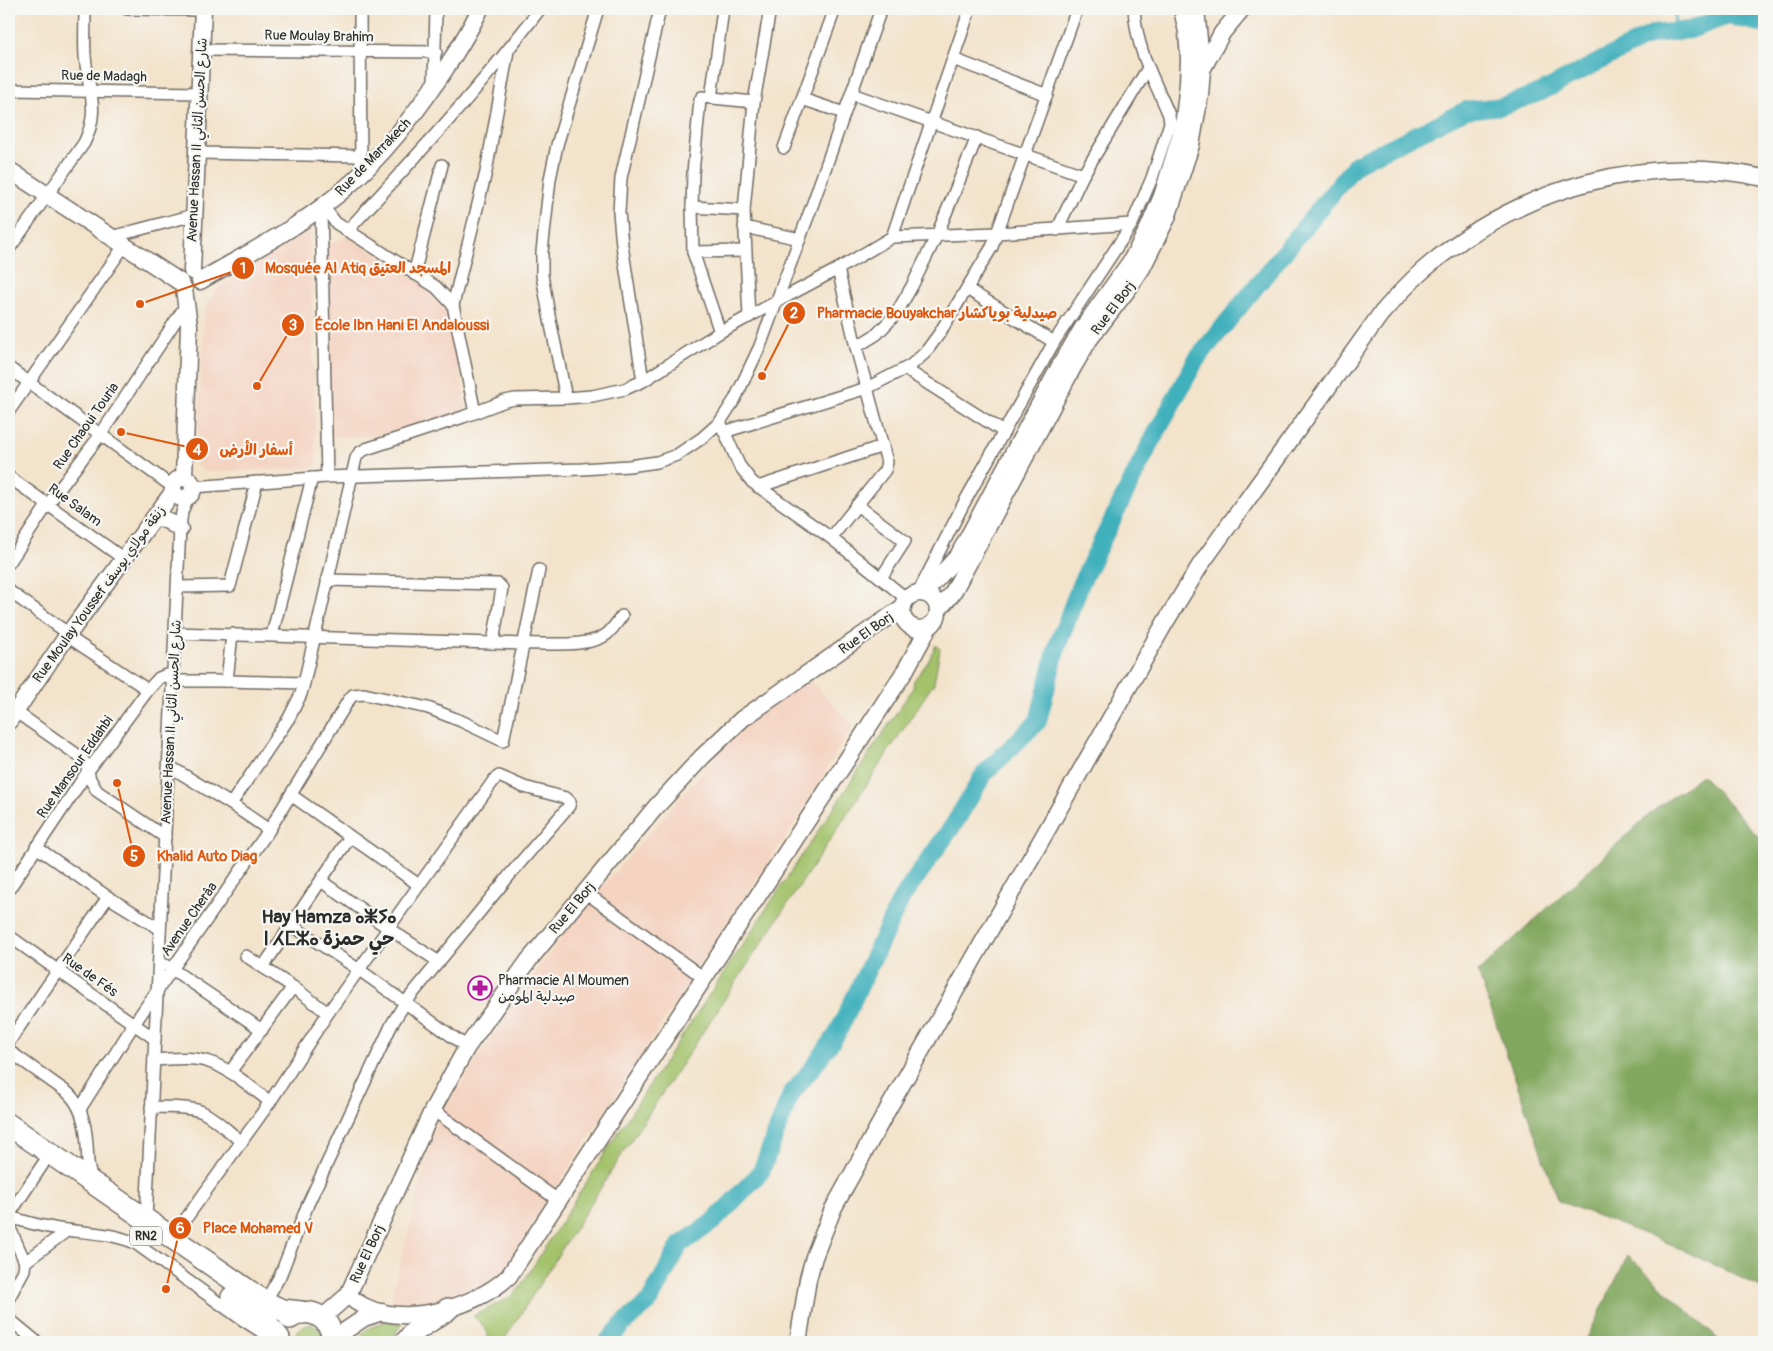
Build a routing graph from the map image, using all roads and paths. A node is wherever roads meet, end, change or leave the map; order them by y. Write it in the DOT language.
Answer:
graph roads {
  1 [pos="85,9"];
  2 [pos="127,9"];
  3 [pos="203,9"];
  4 [pos="360,9"];
  5 [pos="436,9"];
  6 [pos="480,9"];
  7 [pos="540,9"];
  8 [pos="598,9"];
  9 [pos="660,9"];
  10 [pos="723,9"];
  11 [pos="770,9"];
  12 [pos="834,9"];
  13 [pos="881,9"];
  14 [pos="969,9"];
  15 [pos="1077,9"];
  16 [pos="1134,9"];
  17 [pos="1182,9"];
  18 [pos="1196,9"];
  19 [pos="1242,9"];
  20 [pos="202,50"];
  21 [pos="508,51"];
  22 [pos="360,52"];
  23 [pos="436,52"];
  24 [pos="953,59"];
  25 [pos="1148,68"];
  26 [pos="1202,70"];
  27 [pos="434,85"];
  28 [pos="9,90"];
  29 [pos="91,91"];
  30 [pos="200,93"];
  31 [pos="852,94"];
  32 [pos="1047,95"];
  33 [pos="711,98"];
  34 [pos="802,99"];
  35 [pos="754,102"];
  36 [pos="844,113"];
  37 [pos="931,121"];
  38 [pos="977,137"];
  39 [pos="784,148"];
  40 [pos="197,153"];
  41 [pos="360,156"];
  42 [pos="1026,156"];
  43 [pos="442,165"];
  44 [pos="9,170"];
  45 [pos="361,173"];
  46 [pos="1083,175"];
  47 [pos="1764,178"];
  48 [pos="46,195"];
  49 [pos="322,207"];
  50 [pos="692,207"];
  51 [pos="744,210"];
  52 [pos="194,215"];
  53 [pos="1132,224"];
  54 [pos="744,227"];
  55 [pos="1057,230"];
  56 [pos="348,231"];
  57 [pos="998,233"];
  58 [pos="937,235"];
  59 [pos="892,237"];
  60 [pos="800,239"];
  61 [pos="118,241"];
  62 [pos="9,249"];
  63 [pos="745,250"];
  64 [pos="693,252"];
  65 [pos="838,269"];
  66 [pos="414,274"];
  67 [pos="190,286"];
  68 [pos="967,289"];
  69 [pos="778,300"];
  70 [pos="454,305"];
  71 [pos="749,317"];
  72 [pos="720,332"];
  73 [pos="1054,342"];
  74 [pos="856,347"];
  75 [pos="9,368"];
  76 [pos="904,370"];
  77 [pos="643,381"];
  78 [pos="29,382"];
  79 [pos="867,388"];
  80 [pos="566,398"];
  81 [pos="9,411"];
  82 [pos="475,413"];
  83 [pos="722,427"];
  84 [pos="1004,432"];
  85 [pos="101,434"];
  86 [pos="883,446"];
  87 [pos="9,477"];
  88 [pos="327,477"];
  89 [pos="351,477"];
  90 [pos="312,478"];
  91 [pos="257,482"];
  92 [pos="758,487"];
  93 [pos="181,489"];
  94 [pos="48,504"];
  95 [pos="857,505"];
  96 [pos="155,517"];
  97 [pos="180,529"];
  98 [pos="831,538"];
  99 [pos="124,558"];
  100 [pos="9,563"];
  101 [pos="539,570"];
  102 [pos="881,578"];
  103 [pos="327,580"];
  104 [pos="178,587"];
  105 [pos="9,591"];
  106 [pos="913,598"];
  107 [pos="938,610"];
  108 [pos="622,616"];
  109 [pos="930,625"];
  110 [pos="175,633"];
  111 [pos="232,634"];
  112 [pos="68,635"];
  113 [pos="272,635"];
  114 [pos="314,636"];
  115 [pos="493,643"];
  116 [pos="524,644"];
  117 [pos="173,681"];
  118 [pos="227,681"];
  119 [pos="304,683"];
  120 [pos="148,690"];
  121 [pos="11,713"];
  122 [pos="169,766"];
  123 [pos="88,771"];
  124 [pos="291,795"];
  125 [pos="231,804"];
  126 [pos="269,830"];
  127 [pos="165,837"];
  128 [pos="350,837"];
  129 [pos="36,847"];
  130 [pos="321,881"];
  131 [pos="419,885"];
  132 [pos="9,889"];
  133 [pos="585,892"];
  134 [pos="108,897"];
  135 [pos="291,925"];
  136 [pos="388,928"];
  137 [pos="160,929"];
  138 [pos="9,936"];
  139 [pos="246,956"];
  140 [pos="159,960"];
  141 [pos="440,962"];
  142 [pos="263,967"];
  143 [pos="172,969"];
  144 [pos="358,969"];
  145 [pos="58,970"];
  146 [pos="704,978"];
  147 [pos="293,987"];
  148 [pos="157,990"];
  149 [pos="405,1003"];
  150 [pos="328,1013"];
  151 [pos="134,1024"];
  152 [pos="262,1030"];
  153 [pos="155,1038"];
  154 [pos="9,1042"];
  155 [pos="467,1047"];
  156 [pos="9,1051"];
  157 [pos="154,1060"];
  158 [pos="230,1072"];
  159 [pos="270,1102"];
  160 [pos="152,1107"];
  161 [pos="80,1109"];
  162 [pos="432,1110"];
  163 [pos="9,1125"];
  164 [pos="9,1140"];
  165 [pos="242,1142"];
  166 [pos="43,1164"];
  167 [pos="95,1184"];
  168 [pos="559,1201"];
  169 [pos="9,1216"];
  170 [pos="146,1219"];
  171 [pos="9,1226"];
  172 [pos="68,1230"];
  173 [pos="172,1238"];
  174 [pos="25,1262"];
  175 [pos="348,1295"];
  176 [pos="9,1298"];
  177 [pos="265,1302"];
  178 [pos="448,1309"];
  179 [pos="301,1312"];
  180 [pos="382,1312"];
  181 [pos="322,1318"];
  182 [pos="9,1319"];
  183 [pos="279,1341"];
  184 [pos="332,1341"];
  185 [pos="37,1342"];
  186 [pos="406,1342"];
  187 [pos="798,1342"];
  1 -- 29 [label="street"];
  2 -- 3 [label="street"];
  3 -- 20 [label="main road, Avenue Hassan II شارع الحسن الثاني"];
  4 -- 22 [label="street"];
  5 -- 23 [label="street"];
  6 -- 27 [label="main road, Rue de Marrakech"];
  7 -- 21 [label="street"];
  8 -- 80 [label="street"];
  9 -- 77 [label="street"];
  10 -- 33 [label="street"];
  11 -- 35 [label="street"];
  12 -- 34 [label="street"];
  13 -- 31 [label="street"];
  14 -- 24 [label="street"];
  15 -- 32 [label="street"];
  16 -- 25 [label="street"];
  17 -- 106 [label="main road, Rue El Borj"];
  18 -- 26 [label="main road, Rue El Borj"];
  19 -- 26 [label="main road"];
  20 -- 22 [label="street, Rue Moulay Brahim"];
  20 -- 30 [label="main road, Avenue Hassan II شارع الحسن الثاني"];
  21 -- 56 [label="street"];
  21 -- 70 [label="street"];
  22 -- 23 [label="street, Rue Moulay Brahim"];
  22 -- 41 [label="street"];
  23 -- 27 [label="street"];
  24 -- 32 [label="street"];
  24 -- 37 [label="street"];
  25 -- 46 [label="street"];
  25 -- 53 [label="street"];
  26 -- 107 [label="main road, Rue El Borj"];
  27 -- 45 [label="main road, Rue de Marrakech"];
  28 -- 29 [label="street, Rue de Madagh"];
  29 -- 30 [label="street, Rue de Madagh"];
  29 -- 48 [label="street"];
  30 -- 40 [label="main road, Avenue Hassan II شارع الحسن الثاني"];
  31 -- 36 [label="street"];
  31 -- 37 [label="street"];
  32 -- 42 [label="street"];
  33 -- 35 [label="street"];
  33 -- 50 [label="street"];
  34 -- 36 [label="street"];
  34 -- 39 [label="street"];
  35 -- 51 [label="street"];
  36 -- 60 [label="street"];
  37 -- 38 [label="street"];
  37 -- 59 [label="street"];
  38 -- 42 [label="street"];
  38 -- 58 [label="street"];
  40 -- 41 [label="street"];
  40 -- 52 [label="main road, Avenue Hassan II شارع الحسن الثاني"];
  41 -- 45 [label="street"];
  42 -- 46 [label="street"];
  42 -- 57 [label="street"];
  43 -- 66 [label="street"];
  44 -- 48 [label="main road"];
  45 -- 49 [label="main road, Rue de Marrakech"];
  46 -- 55 [label="street"];
  47 -- 187 [label="main road"];
  48 -- 61 [label="main road"];
  48 -- 62 [label="street"];
  49 -- 56 [label="street"];
  49 -- 67 [label="main road, Rue de Marrakech"];
  49 -- 88 [label="street"];
  50 -- 51 [label="street"];
  50 -- 64 [label="street"];
  51 -- 54 [label="street"];
  52 -- 61 [label="street"];
  52 -- 67 [label="main road, Avenue Hassan II شارع الحسن الثاني"];
  53 -- 55 [label="street"];
  53 -- 73 [label="street"];
  54 -- 60 [label="street"];
  54 -- 63 [label="street"];
  55 -- 57 [label="street"];
  56 -- 66 [label="street"];
  57 -- 58 [label="street"];
  57 -- 68 [label="street"];
  58 -- 59 [label="street"];
  58 -- 74 [label="street"];
  59 -- 65 [label="street"];
  60 -- 69 [label="street"];
  61 -- 67 [label="main road"];
  61 -- 78 [label="street"];
  63 -- 64 [label="street"];
  63 -- 71 [label="street"];
  64 -- 72 [label="street"];
  65 -- 69 [label="street"];
  65 -- 74 [label="street"];
  66 -- 70 [label="street"];
  67 -- 85 [label="street, Rue Chaoui Touria"];
  67 -- 93 [label="main road, Avenue Hassan II شارع الحسن الثاني"];
  68 -- 73 [label="street"];
  68 -- 76 [label="street"];
  69 -- 71 [label="street"];
  69 -- 83 [label="street"];
  70 -- 82 [label="street"];
  71 -- 72 [label="street"];
  72 -- 77 [label="street"];
  73 -- 84 [label="street"];
  74 -- 79 [label="street"];
  75 -- 78 [label="street"];
  76 -- 79 [label="street"];
  76 -- 84 [label="street"];
  77 -- 80 [label="street"];
  78 -- 81 [label="street"];
  78 -- 85 [label="street"];
  79 -- 83 [label="street"];
  79 -- 86 [label="street"];
  80 -- 82 [label="street"];
  82 -- 89 [label="street"];
  83 -- 89 [label="street"];
  83 -- 92 [label="street"];
  84 -- 106 [label="street"];
  85 -- 93 [label="street"];
  85 -- 94 [label="street, Rue Chaoui Touria"];
  86 -- 92 [label="street"];
  86 -- 95 [label="street"];
  87 -- 94 [label="street, Rue Salam"];
  88 -- 89 [label="street"];
  88 -- 90 [label="street"];
  89 -- 103 [label="street"];
  90 -- 91 [label="street"];
  90 -- 113 [label="street"];
  91 -- 93 [label="street"];
  91 -- 104 [label="street"];
  92 -- 98 [label="street"];
  93 -- 96 [label="main road, Rue Moulay Youssef زنقة مولاي يوسف"];
  93 -- 97 [label="street, Avenue Hassan II شارع الحسن الثاني"];
  94 -- 99 [label="street, Rue Salam"];
  94 -- 100 [label="street, Rue Chaoui Touria"];
  95 -- 98 [label="street"];
  95 -- 102 [label="street"];
  96 -- 97 [label="main road"];
  96 -- 99 [label="main road, Rue Moulay Youssef زنقة مولاي يوسف"];
  97 -- 104 [label="street, Avenue Hassan II شارع الحسن الثاني"];
  98 -- 102 [label="street"];
  99 -- 112 [label="main road, Rue Moulay Youssef زنقة مولاي يوسف"];
  101 -- 116 [label="street"];
  102 -- 106 [label="street"];
  103 -- 114 [label="street"];
  103 -- 115 [label="street"];
  104 -- 110 [label="street, Avenue Hassan II شارع الحسن الثاني"];
  105 -- 112 [label="street"];
  106 -- 107 [label="main road"];
  106 -- 109 [label="main road"];
  106 -- 133 [label="main road, Rue El Borj"];
  107 -- 109 [label="main road"];
  108 -- 116 [label="street"];
  109 -- 146 [label="main road"];
  110 -- 111 [label="street"];
  110 -- 117 [label="street, Avenue Hassan II شارع الحسن الثاني"];
  111 -- 113 [label="street"];
  111 -- 118 [label="street"];
  112 -- 120 [label="street"];
  112 -- 121 [label="main road, Rue Moulay Youssef زنقة مولاي يوسف"];
  113 -- 114 [label="street"];
  114 -- 115 [label="street"];
  114 -- 119 [label="street"];
  115 -- 116 [label="street"];
  116 -- 124 [label="street, Avenue Cherâa"];
  117 -- 118 [label="street"];
  117 -- 120 [label="street, Rue Mansour Eddahbi"];
  117 -- 122 [label="street, Avenue Hassan II شارع الحسن الثاني"];
  118 -- 119 [label="street"];
  119 -- 125 [label="street"];
  120 -- 123 [label="street, Rue Mansour Eddahbi"];
  121 -- 123 [label="street"];
  122 -- 125 [label="street"];
  122 -- 127 [label="street, Avenue Hassan II شارع الحسن الثاني"];
  123 -- 127 [label="street"];
  123 -- 129 [label="street, Rue Mansour Eddahbi"];
  124 -- 126 [label="street, Avenue Cherâa"];
  124 -- 128 [label="street"];
  125 -- 126 [label="street"];
  126 -- 143 [label="street, Avenue Cherâa"];
  127 -- 137 [label="street, Avenue Hassan II شارع الحسن الثاني"];
  128 -- 130 [label="street"];
  128 -- 131 [label="street"];
  129 -- 132 [label="street, Rue Mansour Eddahbi"];
  129 -- 134 [label="street"];
  130 -- 135 [label="street"];
  130 -- 136 [label="street"];
  131 -- 136 [label="street"];
  131 -- 141 [label="street"];
  133 -- 146 [label="street"];
  133 -- 155 [label="main road, Rue El Borj"];
  134 -- 137 [label="street"];
  134 -- 145 [label="street"];
  135 -- 142 [label="street"];
  135 -- 144 [label="street"];
  136 -- 141 [label="street"];
  136 -- 144 [label="street"];
  137 -- 140 [label="street, Avenue Hassan II شارع الحسن الثاني"];
  138 -- 145 [label="street, Rue de Fés"];
  139 -- 142 [label="street"];
  140 -- 143 [label="street"];
  140 -- 148 [label="street, Avenue Hassan II شارع الحسن الثاني"];
  141 -- 149 [label="street"];
  142 -- 147 [label="street"];
  143 -- 148 [label="street, Avenue Cherâa"];
  143 -- 152 [label="street"];
  144 -- 149 [label="street"];
  144 -- 150 [label="street"];
  145 -- 151 [label="street, Rue de Fés"];
  145 -- 154 [label="street"];
  146 -- 168 [label="main road"];
  147 -- 150 [label="street"];
  147 -- 152 [label="street"];
  148 -- 151 [label="street, Avenue Cherâa"];
  148 -- 153 [label="street, Avenue Hassan II شارع الحسن الثاني"];
  149 -- 155 [label="street"];
  149 -- 177 [label="street"];
  150 -- 159 [label="street"];
  151 -- 153 [label="street, Rue de Fés"];
  151 -- 161 [label="street, Avenue Cherâa"];
  152 -- 158 [label="street"];
  153 -- 157 [label="street, Avenue Hassan II شارع الحسن الثاني"];
  155 -- 162 [label="main road, Rue El Borj"];
  156 -- 161 [label="street"];
  157 -- 158 [label="street"];
  157 -- 160 [label="street, Avenue Hassan II شارع الحسن الثاني"];
  158 -- 159 [label="street"];
  159 -- 165 [label="street"];
  160 -- 165 [label="street"];
  160 -- 170 [label="street, Avenue Hassan II شارع الحسن الثاني"];
  161 -- 167 [label="street"];
  162 -- 168 [label="street"];
  162 -- 175 [label="main road, Rue El Borj"];
  163 -- 167 [label="highway, RN2"];
  164 -- 166 [label="highway, RN2"];
  165 -- 173 [label="street"];
  166 -- 169 [label="street"];
  166 -- 183 [label="highway, RN2"];
  167 -- 170 [label="highway, RN2"];
  168 -- 178 [label="main road"];
  169 -- 172 [label="street"];
  170 -- 173 [label="highway, RN2"];
  171 -- 174 [label="street"];
  172 -- 174 [label="street"];
  172 -- 183 [label="street"];
  173 -- 177 [label="highway, RN2"];
  174 -- 176 [label="street"];
  175 -- 180 [label="main road"];
  175 -- 181 [label="main road"];
  177 -- 179 [label="highway, RN2"];
  178 -- 180 [label="main road"];
  178 -- 186 [label="highway"];
  179 -- 181 [label="highway, RN2"];
  179 -- 183 [label="highway"];
  180 -- 184 [label="main road"];
  181 -- 184 [label="highway"];
  182 -- 185 [label="street"];
}
